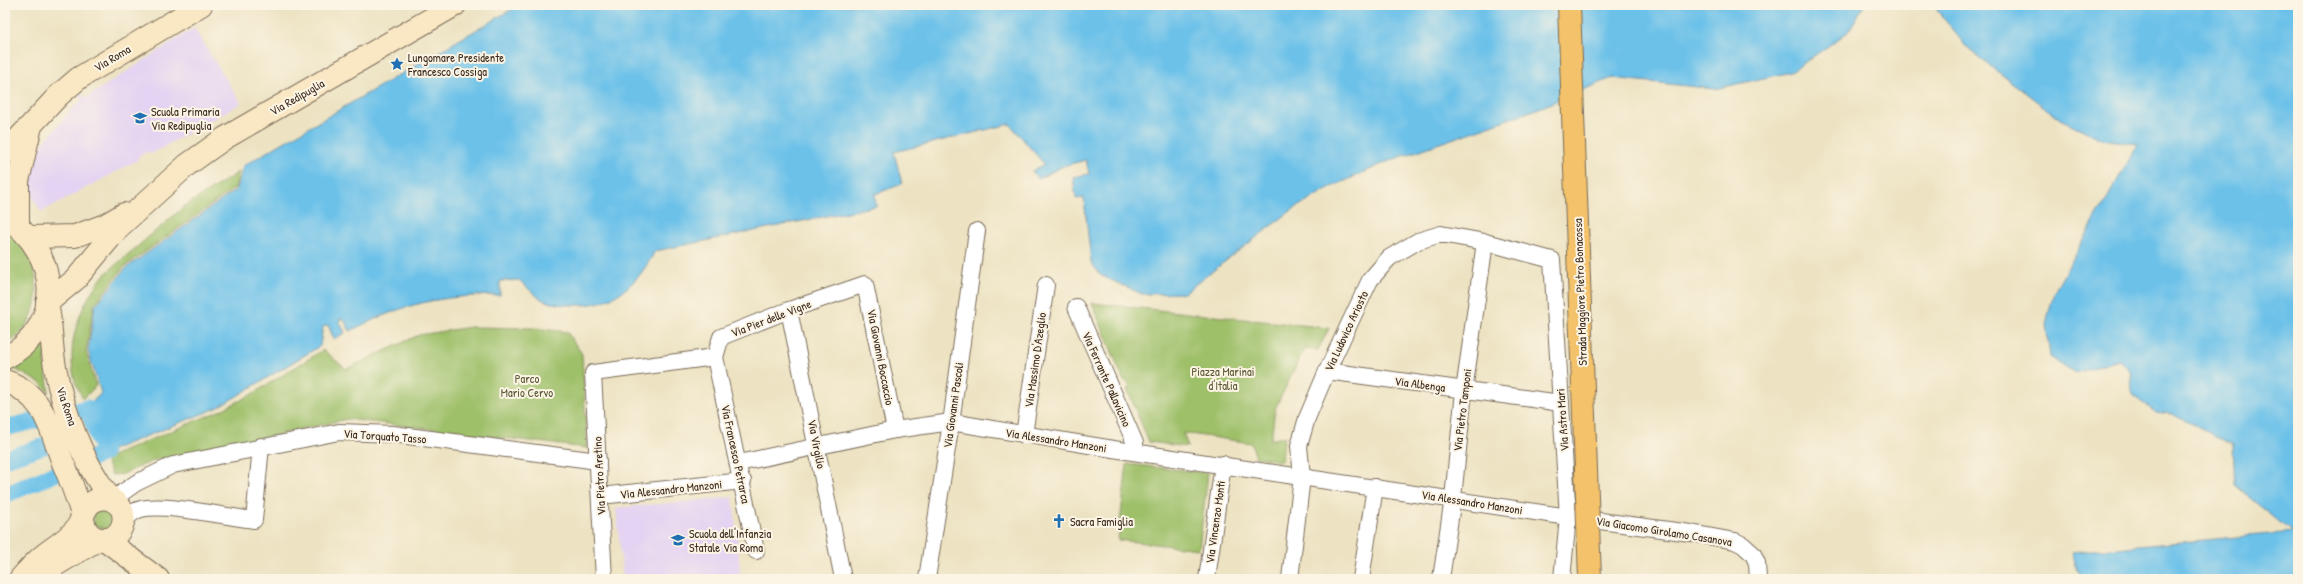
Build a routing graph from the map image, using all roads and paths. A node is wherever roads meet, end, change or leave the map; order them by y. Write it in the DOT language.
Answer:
graph roads {
  1 [pos="201,5"];
  2 [pos="455,5"];
  3 [pos="1569,5"];
  4 [pos="32,123"];
  5 [pos="5,153"];
  6 [pos="147,201"];
  7 [pos="21,220"];
  8 [pos="977,231"];
  9 [pos="1485,242"];
  10 [pos="1552,260"];
  11 [pos="76,279"];
  12 [pos="866,284"];
  13 [pos="1046,285"];
  14 [pos="47,304"];
  15 [pos="1076,307"];
  16 [pos="789,310"];
  17 [pos="53,341"];
  18 [pos="715,357"];
  19 [pos="5,358"];
  20 [pos="1327,371"];
  21 [pos="5,381"];
  22 [pos="1464,391"];
  23 [pos="1561,403"];
  24 [pos="951,422"];
  25 [pos="895,430"];
  26 [pos="1024,435"];
  27 [pos="262,446"];
  28 [pos="817,446"];
  29 [pos="1135,452"];
  30 [pos="598,461"];
  31 [pos="739,463"];
  32 [pos="1223,464"];
  33 [pos="1302,477"];
  34 [pos="742,481"];
  35 [pos="1375,487"];
  36 [pos="600,496"];
  37 [pos="1453,498"];
  38 [pos="112,500"];
  39 [pos="1568,517"];
  40 [pos="83,518"];
  41 [pos="124,522"];
  42 [pos="102,539"];
  43 [pos="756,551"];
  44 [pos="151,575"];
  45 [pos="20,579"];
  46 [pos="35,579"];
  47 [pos="604,579"];
  48 [pos="843,579"];
  49 [pos="927,579"];
  50 [pos="1207,579"];
  51 [pos="1290,579"];
  52 [pos="1361,579"];
  53 [pos="1441,579"];
  54 [pos="1562,579"];
  55 [pos="1590,579"];
  56 [pos="1758,579"];
  1 -- 4 [label="main road, Via Roma"];
  2 -- 6 [label="main road, Via Redipuglia"];
  3 -- 55 [label="main road, Strada Maggiore Pietro Bonacossa, bridge"];
  4 -- 5 [label="main road, Via Roma"];
  4 -- 7 [label="main road"];
  6 -- 7 [label="main road, Via Redipuglia"];
  6 -- 11 [label="main road, Via Redipuglia"];
  7 -- 14 [label="main road"];
  8 -- 24 [label="street, Via Giovanni Pascoli"];
  9 -- 10 [label="street, Via Ludovico Ariosto"];
  9 -- 20 [label="street, Via Ludovico Ariosto"];
  9 -- 22 [label="street, Via Pietro Tamponi"];
  10 -- 23 [label="street, Via Astro Mari"];
  11 -- 14 [label="main road, Via Redipuglia"];
  11 -- 17 [label="main road"];
  12 -- 16 [label="street, Via Pier delle Vigne"];
  12 -- 25 [label="street, Via Giovanni Boccaccio"];
  13 -- 26 [label="street, Via Massimo D'Azeglio"];
  14 -- 17 [label="main road, Via Roma"];
  14 -- 19 [label="main road"];
  15 -- 29 [label="street, Via Ferrante Pallavicino"];
  16 -- 18 [label="street, Via Pier delle Vigne"];
  16 -- 28 [label="street, Via Virgilio"];
  17 -- 38 [label="main road, Via Roma"];
  18 -- 30 [label="street, Via Pietro Aretino"];
  18 -- 31 [label="street, Via Francesco Petrarca"];
  20 -- 22 [label="street, Via Albenga"];
  20 -- 33 [label="street, Via Ludovico Ariosto"];
  21 -- 40 [label="main road, Via Roma"];
  22 -- 23 [label="street, Via Albenga"];
  22 -- 37 [label="street, Via Pietro Tamponi"];
  23 -- 39 [label="street, Via Astro Mari"];
  24 -- 25 [label="street, Via Alessandro Manzoni"];
  24 -- 26 [label="street, Via Alessandro Manzoni"];
  24 -- 49 [label="street, Via Giovanni Pascoli"];
  25 -- 28 [label="street, Via Alessandro Manzoni"];
  26 -- 29 [label="street, Via Alessandro Manzoni"];
  27 -- 30 [label="street, Via Torquato Tasso"];
  27 -- 38 [label="street, Via Torquato Tasso"];
  27 -- 41 [label="street"];
  28 -- 31 [label="street, Via Alessandro Manzoni"];
  28 -- 48 [label="street, Via Virgilio"];
  29 -- 32 [label="street, Via Alessandro Manzoni"];
  30 -- 36 [label="street, Via Pietro Aretino"];
  31 -- 34 [label="street, Via Francesco Petrarca"];
  32 -- 33 [label="street, Via Alessandro Manzoni"];
  32 -- 50 [label="street, Via Vincenzo Monti"];
  33 -- 35 [label="street, Via Alessandro Manzoni"];
  33 -- 51 [label="street, Via Ludovico Ariosto"];
  34 -- 36 [label="street, Via Alessandro Manzoni"];
  34 -- 43 [label="street, Via Francesco Petrarca"];
  35 -- 37 [label="street, Via Alessandro Manzoni"];
  35 -- 52 [label="street"];
  36 -- 47 [label="street, Via Pietro Aretino"];
  37 -- 39 [label="street, Via Alessandro Manzoni"];
  37 -- 53 [label="street, Via Pietro Tamponi"];
  38 -- 40 [label="main road"];
  38 -- 41 [label="main road"];
  39 -- 54 [label="street, Via Astro Mari"];
  39 -- 56 [label="street, Via Giacomo Girolamo Casanova"];
  40 -- 42 [label="main road"];
  40 -- 45 [label="main road"];
  41 -- 42 [label="main road"];
  41 -- 44 [label="main road"];
  42 -- 44 [label="main road"];
  42 -- 46 [label="main road"];
}
